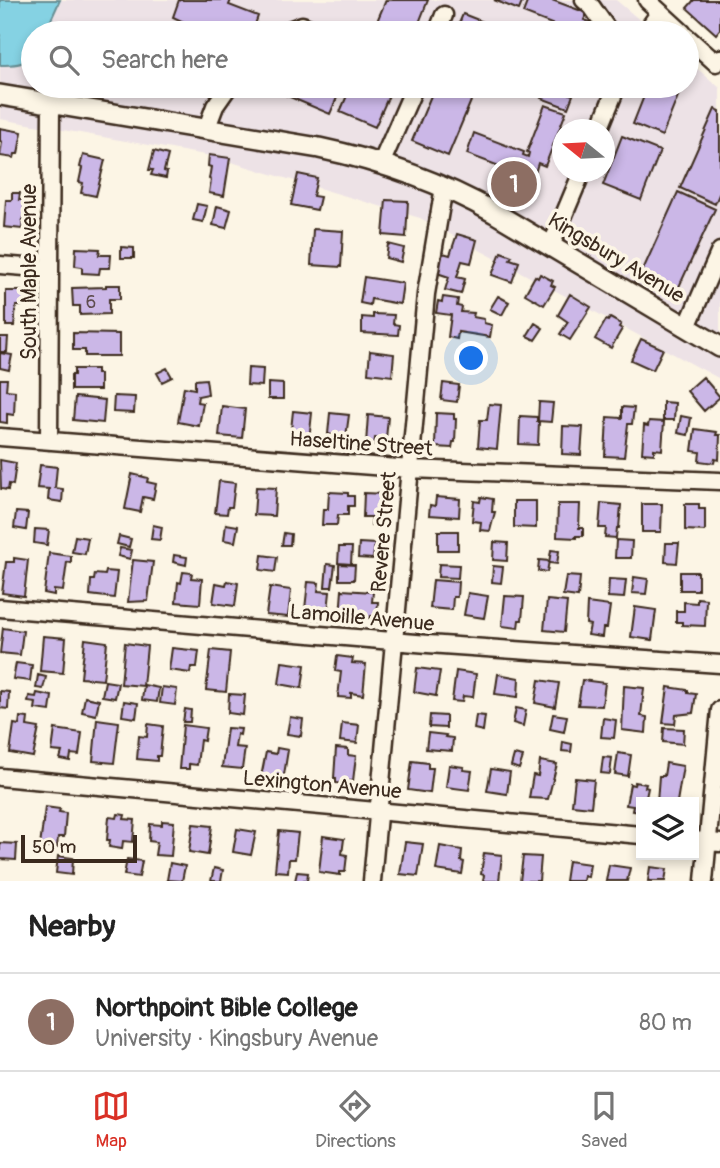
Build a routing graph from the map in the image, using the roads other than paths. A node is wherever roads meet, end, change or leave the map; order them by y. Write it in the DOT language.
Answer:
graph roads {
  1 [pos="584,0"];
  2 [pos="646,0"];
  3 [pos="660,12"];
  4 [pos="444,15"];
  5 [pos="442,21"];
  6 [pos="602,21"];
  7 [pos="654,21"];
  8 [pos="670,21"];
  9 [pos="699,46"];
  10 [pos="718,60"];
  11 [pos="0,95"];
  12 [pos="219,98"];
  13 [pos="410,98"];
  14 [pos="612,98"];
  15 [pos="51,104"];
  16 [pos="604,119"];
  17 [pos="206,130"];
  18 [pos="382,164"];
  19 [pos="578,182"];
  20 [pos="444,187"];
  21 [pos="551,246"];
  22 [pos="720,251"];
  23 [pos="0,265"];
  24 [pos="50,269"];
  25 [pos="687,327"];
  26 [pos="720,347"];
  27 [pos="0,437"];
  28 [pos="49,441"];
  29 [pos="411,469"];
  30 [pos="720,481"];
  31 [pos="0,608"];
  32 [pos="395,642"];
  33 [pos="720,664"];
  34 [pos="720,710"];
  35 [pos="0,776"];
  36 [pos="378,811"];
  37 [pos="636,835"];
  38 [pos="707,841"];
  39 [pos="372,881"];
  40 [pos="704,881"];
  1 -- 6 [label="street"];
  2 -- 3 [label="street"];
  3 -- 7 [label="street"];
  3 -- 8 [label="street"];
  4 -- 5 [label="street"];
  9 -- 10 [label="street"];
  11 -- 15 [label="main road, Kingsbury Avenue"];
  12 -- 17 [label="street"];
  13 -- 18 [label="street"];
  14 -- 16 [label="street"];
  15 -- 17 [label="main road, Kingsbury Avenue"];
  15 -- 24 [label="street, South Maple Avenue"];
  17 -- 18 [label="main road, Kingsbury Avenue"];
  18 -- 20 [label="main road, Kingsbury Avenue"];
  19 -- 21 [label="street"];
  20 -- 21 [label="main road, Kingsbury Avenue"];
  20 -- 29 [label="street, Revere Street"];
  21 -- 25 [label="main road, Kingsbury Avenue"];
  22 -- 25 [label="street"];
  23 -- 24 [label="street"];
  24 -- 28 [label="street, South Maple Avenue"];
  25 -- 26 [label="main road, Kingsbury Avenue"];
  27 -- 28 [label="street, Haseltine Street"];
  28 -- 29 [label="street, Haseltine Street"];
  29 -- 30 [label="street, Haseltine Street"];
  29 -- 32 [label="street, Revere Street"];
  31 -- 32 [label="street, Lamoille Avenue"];
  32 -- 33 [label="street, Lamoille Avenue"];
  32 -- 36 [label="street, Revere Street"];
  34 -- 38 [label="street"];
  35 -- 36 [label="street, Lexington Avenue"];
  36 -- 37 [label="street, Lexington Avenue"];
  36 -- 39 [label="street, Revere Street"];
  38 -- 40 [label="street"];
}
